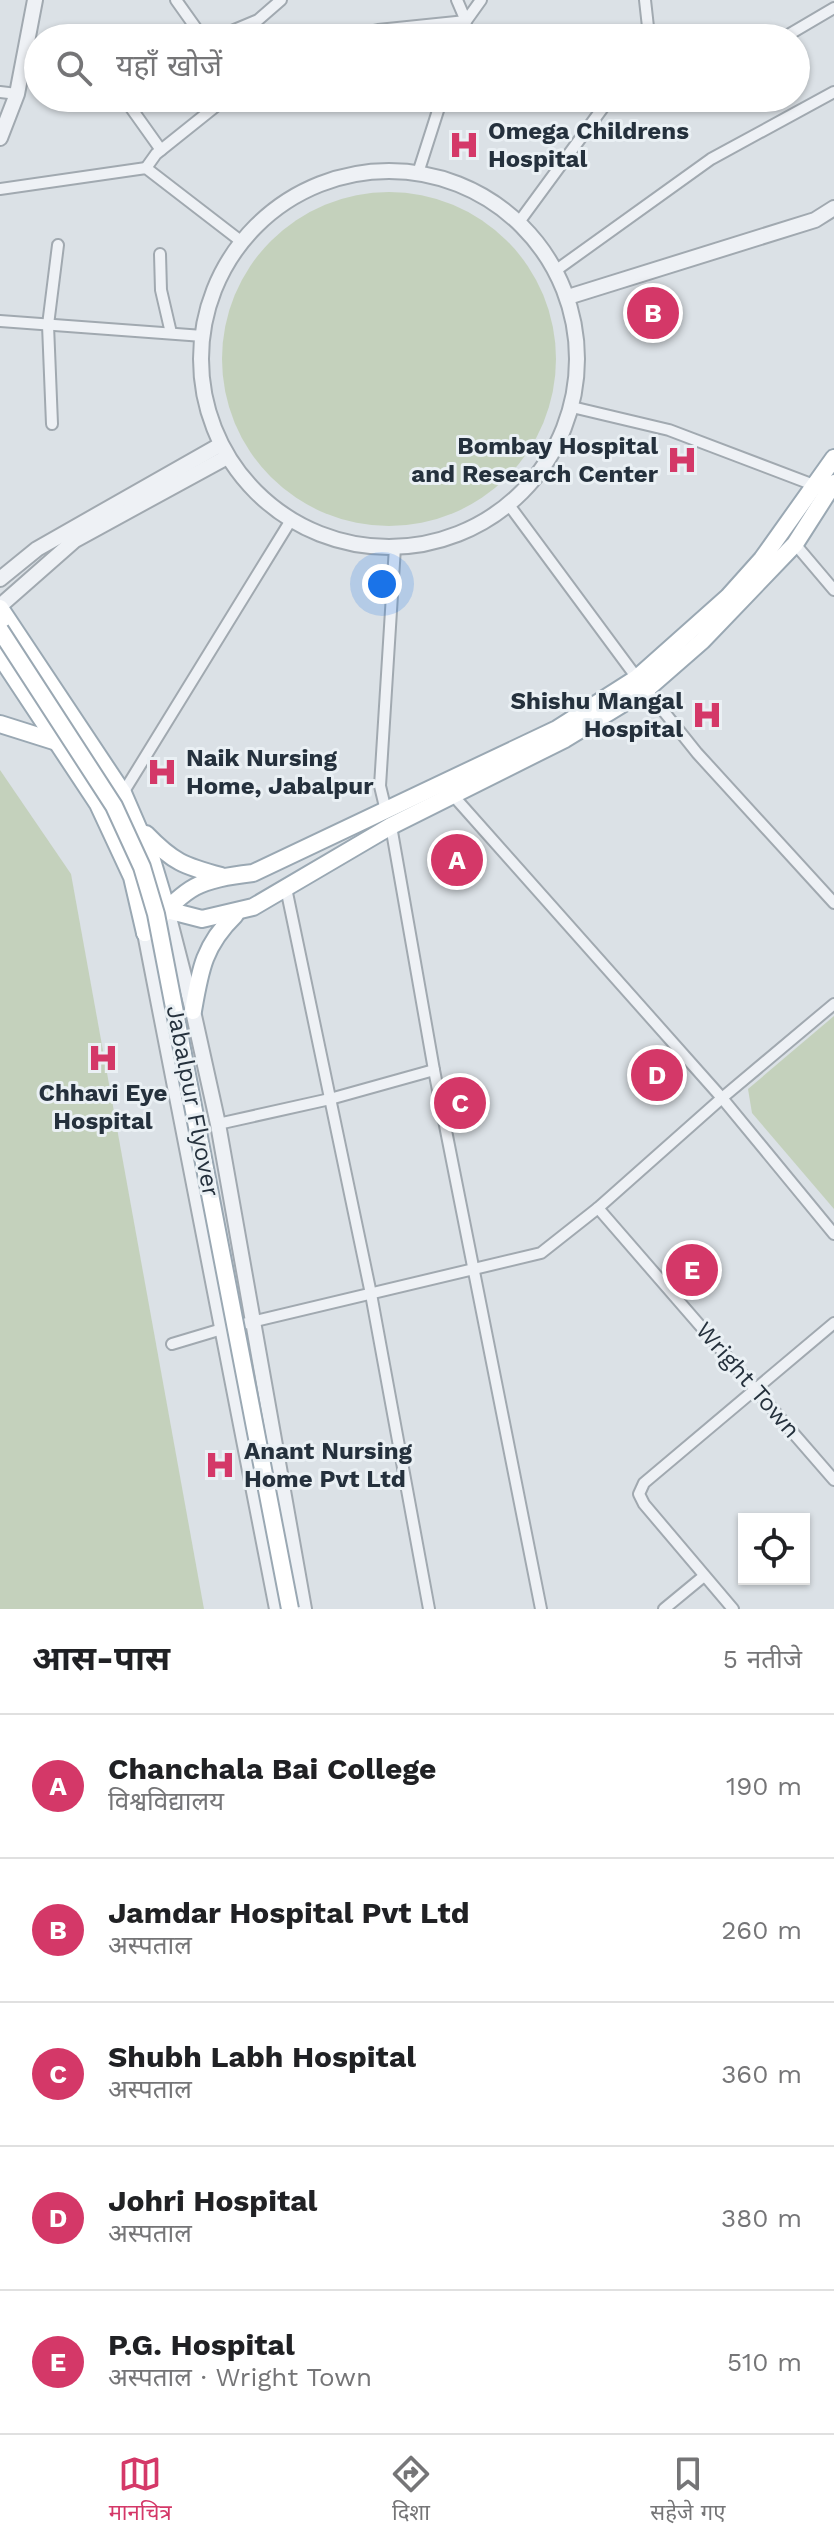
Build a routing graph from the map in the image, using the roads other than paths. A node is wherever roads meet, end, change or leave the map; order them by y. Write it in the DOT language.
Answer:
graph roads {
  1 [pos="35,0"];
  2 [pos="176,0"];
  3 [pos="281,0"];
  4 [pos="457,0"];
  5 [pos="481,0"];
  6 [pos="645,0"];
  7 [pos="834,8"];
  8 [pos="466,21"];
  9 [pos="30,24"];
  10 [pos="193,24"];
  11 [pos="248,24"];
  12 [pos="437,24"];
  13 [pos="465,24"];
  14 [pos="648,24"];
  15 [pos="807,24"];
  16 [pos="24,57"];
  17 [pos="0,92"];
  18 [pos="834,92"];
  19 [pos="17,94"];
  20 [pos="810,105"];
  21 [pos="134,112"];
  22 [pos="208,112"];
  23 [pos="438,112"];
  24 [pos="600,112"];
  25 [pos="797,112"];
  26 [pos="0,138"];
  27 [pos="161,150"];
  28 [pos="146,168"];
  29 [pos="418,173"];
  30 [pos="0,189"];
  31 [pos="834,208"];
  32 [pos="519,222"];
  33 [pos="242,242"];
  34 [pos="58,245"];
  35 [pos="160,254"];
  36 [pos="555,271"];
  37 [pos="568,297"];
  38 [pos="0,321"];
  39 [pos="48,325"];
  40 [pos="171,333"];
  41 [pos="203,336"];
  42 [pos="572,407"];
  43 [pos="52,424"];
  44 [pos="224,451"];
  45 [pos="834,458"];
  46 [pos="826,486"];
  47 [pos="509,505"];
  48 [pos="291,520"];
  49 [pos="795,544"];
  50 [pos="395,547"];
  51 [pos="0,579"];
  52 [pos="834,590"];
  53 [pos="0,607"];
  54 [pos="0,630"];
  55 [pos="0,656"];
  56 [pos="642,683"];
  57 [pos="0,724"];
  58 [pos="57,742"];
  59 [pos="448,788"];
  60 [pos="123,793"];
  61 [pos="388,818"];
  62 [pos="139,827"];
  63 [pos="223,877"];
  64 [pos="286,888"];
  65 [pos="137,894"];
  66 [pos="834,903"];
  67 [pos="167,910"];
  68 [pos="239,911"];
  69 [pos="145,933"];
  70 [pos="834,1004"];
  71 [pos="193,1011"];
  72 [pos="434,1070"];
  73 [pos="722,1098"];
  74 [pos="330,1099"];
  75 [pos="218,1124"];
  76 [pos="598,1208"];
  77 [pos="834,1234"];
  78 [pos="474,1269"];
  79 [pos="371,1294"];
  80 [pos="834,1323"];
  81 [pos="252,1324"];
  82 [pos="222,1329"];
  83 [pos="172,1344"];
  84 [pos="758,1389"];
  85 [pos="834,1480"];
  86 [pos="704,1576"];
  87 [pos="277,1609"];
  88 [pos="290,1609"];
  89 [pos="304,1609"];
  90 [pos="429,1609"];
  91 [pos="541,1609"];
  92 [pos="664,1609"];
  93 [pos="733,1609"];
  1 -- 9 [label="street"];
  2 -- 10 [label="street"];
  3 -- 11 [label="street"];
  4 -- 8 [label="street"];
  5 -- 8 [label="street"];
  6 -- 14 [label="street"];
  7 -- 15 [label="street"];
  8 -- 12 [label="street"];
  8 -- 13 [label="street"];
  16 -- 19 [label="street"];
  17 -- 19 [label="street"];
  18 -- 20 [label="street"];
  19 -- 26 [label="street"];
  21 -- 27 [label="street"];
  22 -- 27 [label="street"];
  23 -- 29 [label="street"];
  24 -- 32 [label="street"];
  25 -- 36 [label="street"];
  27 -- 28 [label="street"];
  28 -- 30 [label="street"];
  28 -- 33 [label="street"];
  29 -- 32 [label="street"];
  29 -- 33 [label="street"];
  31 -- 37 [label="street"];
  32 -- 36 [label="street"];
  33 -- 41 [label="street"];
  34 -- 39 [label="street"];
  35 -- 40 [label="street"];
  36 -- 37 [label="street"];
  37 -- 42 [label="street"];
  38 -- 39 [label="street"];
  39 -- 40 [label="street"];
  39 -- 43 [label="street"];
  40 -- 41 [label="street"];
  41 -- 44 [label="street"];
  42 -- 46 [label="street"];
  42 -- 47 [label="street"];
  44 -- 48 [label="street"];
  44 -- 51 [label="street"];
  44 -- 53 [label="street"];
  45 -- 46 [label="main road"];
  46 -- 49 [label="main road"];
  46 -- 56 [label="main road"];
  47 -- 50 [label="street"];
  47 -- 56 [label="street"];
  48 -- 50 [label="street"];
  48 -- 60 [label="street"];
  49 -- 52 [label="street"];
  49 -- 56 [label="main road"];
  50 -- 61 [label="street"];
  53 -- 60 [label="main road"];
  54 -- 88 [label="main road, Jabalpur Flyover, bridge"];
  55 -- 58 [label="main road"];
  56 -- 59 [label="main road"];
  56 -- 66 [label="street"];
  57 -- 58 [label="main road"];
  58 -- 65 [label="main road"];
  59 -- 61 [label="main road"];
  59 -- 73 [label="street"];
  60 -- 62 [label="main road"];
  61 -- 63 [label="main road"];
  61 -- 64 [label="main road"];
  61 -- 72 [label="street"];
  62 -- 63 [label="main road"];
  62 -- 67 [label="main road"];
  63 -- 67 [label="main road"];
  64 -- 68 [label="main road"];
  64 -- 74 [label="street"];
  65 -- 67 [label="main road"];
  65 -- 69 [label="main road"];
  67 -- 68 [label="main road"];
  67 -- 69 [label="main road"];
  67 -- 71 [label="street"];
  68 -- 71 [label="main road"];
  69 -- 82 [label="street"];
  70 -- 73 [label="street"];
  71 -- 75 [label="street"];
  72 -- 74 [label="street"];
  72 -- 78 [label="street"];
  73 -- 76 [label="street"];
  73 -- 77 [label="street"];
  74 -- 75 [label="street"];
  74 -- 79 [label="street"];
  75 -- 81 [label="street"];
  76 -- 78 [label="street"];
  76 -- 84 [label="street, Wright Town"];
  78 -- 79 [label="street"];
  78 -- 91 [label="street"];
  79 -- 81 [label="street"];
  79 -- 90 [label="street"];
  80 -- 84 [label="street"];
  81 -- 82 [label="street"];
  81 -- 89 [label="street"];
  82 -- 83 [label="street"];
  82 -- 87 [label="street"];
  84 -- 85 [label="street, Wright Town"];
  84 -- 86 [label="street"];
  86 -- 92 [label="street"];
  86 -- 93 [label="street"];
}
